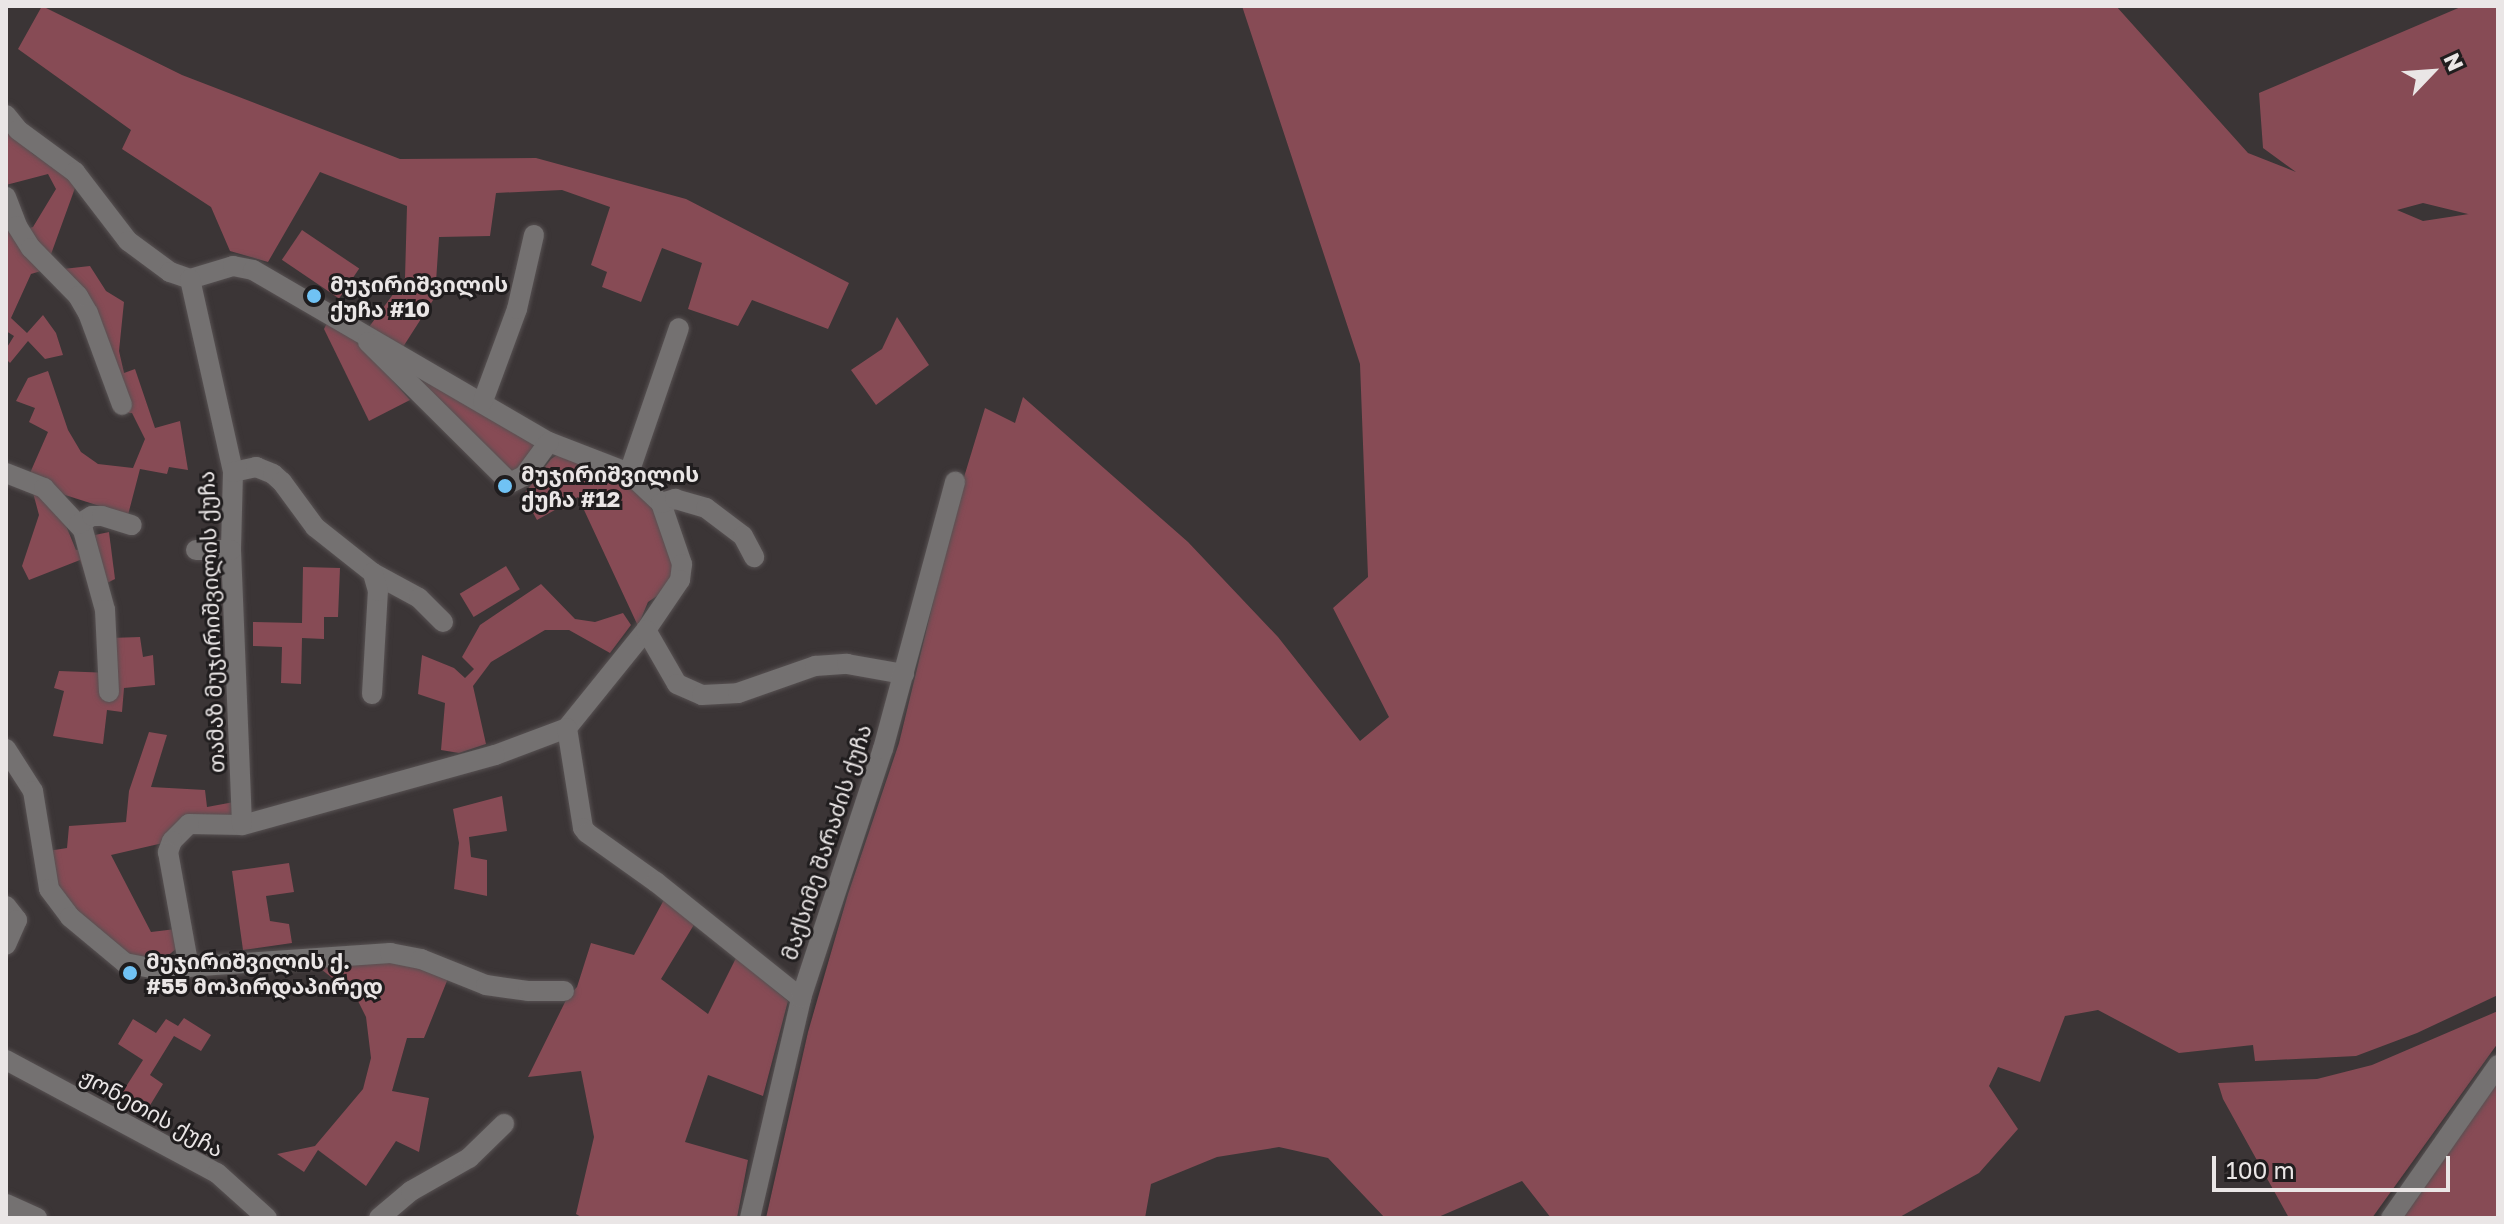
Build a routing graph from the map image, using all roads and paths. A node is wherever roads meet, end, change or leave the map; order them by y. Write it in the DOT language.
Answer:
graph roads {
  1 [pos="6,115"];
  2 [pos="6,197"];
  3 [pos="534,235"];
  4 [pos="190,279"];
  5 [pos="679,328"];
  6 [pos="366,335"];
  7 [pos="483,401"];
  8 [pos="122,405"];
  9 [pos="549,442"];
  10 [pos="233,472"];
  11 [pos="6,473"];
  12 [pos="629,473"];
  13 [pos="955,482"];
  14 [pos="661,503"];
  15 [pos="79,524"];
  16 [pos="132,525"];
  17 [pos="196,550"];
  18 [pos="231,550"];
  19 [pos="754,557"];
  20 [pos="373,573"];
  21 [pos="443,622"];
  22 [pos="646,630"];
  23 [pos="904,674"];
  24 [pos="109,692"];
  25 [pos="372,694"];
  26 [pos="567,728"];
  27 [pos="6,749"];
  28 [pos="242,825"];
  29 [pos="12,913"];
  30 [pos="6,945"];
  31 [pos="189,967"];
  32 [pos="564,991"];
  33 [pos="801,998"];
  34 [pos="6,1060"];
  35 [pos="2498,1065"];
  36 [pos="504,1124"];
  37 [pos="6,1204"];
  38 [pos="37,1218"];
  39 [pos="267,1218"];
  40 [pos="379,1218"];
  41 [pos="750,1218"];
  42 [pos="2391,1218"];
  1 -- 4 [label="street"];
  2 -- 8 [label="street"];
  3 -- 7 [label="street"];
  4 -- 6 [label="street"];
  4 -- 10 [label="street, თამაზ მუჯირიშვილის ქუჩა"];
  5 -- 12 [label="street"];
  6 -- 7 [label="street"];
  6 -- 9 [label="street"];
  7 -- 9 [label="street"];
  9 -- 12 [label="street"];
  10 -- 18 [label="street, თამაზ მუჯირიშვილის ქუჩა"];
  10 -- 20 [label="street"];
  11 -- 15 [label="street"];
  12 -- 14 [label="street"];
  13 -- 23 [label="street, მაქსიმე შარაძის ქუჩა"];
  14 -- 19 [label="street"];
  14 -- 22 [label="street"];
  15 -- 16 [label="street"];
  15 -- 24 [label="street"];
  17 -- 18 [label="street"];
  18 -- 28 [label="street, თამაზ მუჯირიშვილის ქუჩა"];
  20 -- 21 [label="street"];
  20 -- 25 [label="street"];
  22 -- 23 [label="street"];
  22 -- 26 [label="street"];
  23 -- 33 [label="street, მაქსიმე შარაძის ქუჩა"];
  26 -- 28 [label="street"];
  26 -- 33 [label="street"];
  27 -- 31 [label="street"];
  28 -- 31 [label="street"];
  29 -- 30 [label="street"];
  31 -- 32 [label="street"];
  33 -- 41 [label="street, მაქსიმე შარაძის ქუჩა"];
  34 -- 39 [label="street, ჟონეთის ქუჩა"];
  35 -- 42 [label="street"];
  36 -- 40 [label="street"];
  37 -- 38 [label="street"];
}
